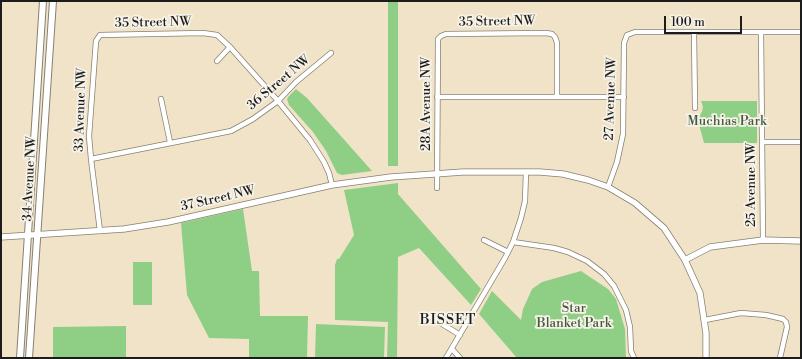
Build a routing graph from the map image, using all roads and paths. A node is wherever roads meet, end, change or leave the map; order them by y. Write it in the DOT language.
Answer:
graph roads {
  1 [pos="43,1"];
  2 [pos="53,1"];
  3 [pos="801,32"];
  4 [pos="694,33"];
  5 [pos="761,33"];
  6 [pos="441,36"];
  7 [pos="97,38"];
  8 [pos="230,47"];
  9 [pos="331,53"];
  10 [pos="217,60"];
  11 [pos="557,97"];
  12 [pos="624,97"];
  13 [pos="437,98"];
  14 [pos="161,99"];
  15 [pos="278,101"];
  16 [pos="695,108"];
  17 [pos="170,142"];
  18 [pos="762,142"];
  19 [pos="801,142"];
  20 [pos="91,159"];
  21 [pos="526,172"];
  22 [pos="438,173"];
  23 [pos="332,185"];
  24 [pos="608,187"];
  25 [pos="438,188"];
  26 [pos="100,231"];
  27 [pos="28,235"];
  28 [pos="38,235"];
  29 [pos="1,237"];
  30 [pos="484,240"];
  31 [pos="763,240"];
  32 [pos="801,241"];
  33 [pos="513,242"];
  34 [pos="508,252"];
  35 [pos="686,260"];
  36 [pos="431,316"];
  37 [pos="705,320"];
  38 [pos="460,335"];
  39 [pos="452,349"];
  40 [pos="20,358"];
  41 [pos="29,358"];
  42 [pos="446,358"];
  43 [pos="460,358"];
  44 [pos="634,358"];
  45 [pos="706,358"];
  46 [pos="780,358"];
  1 -- 27 [label="main road, 34 Avenue NW"];
  2 -- 28 [label="main road, 34 Avenue NW"];
  3 -- 5 [label="street"];
  4 -- 5 [label="street"];
  4 -- 12 [label="street, 27 Avenue NW"];
  4 -- 16 [label="street"];
  5 -- 18 [label="street, 25 Avenue NW"];
  6 -- 11 [label="street, 35 Street NW"];
  6 -- 13 [label="street, 28A Avenue NW"];
  7 -- 8 [label="street, 35 Street NW"];
  7 -- 20 [label="street, 33 Avenue NW"];
  8 -- 10 [label="street"];
  8 -- 15 [label="street"];
  9 -- 15 [label="street, 36 Street NW"];
  11 -- 12 [label="street"];
  11 -- 13 [label="street"];
  12 -- 24 [label="street, 27 Avenue NW"];
  13 -- 22 [label="street, 28A Avenue NW"];
  14 -- 17 [label="street"];
  15 -- 17 [label="street, 36 Street NW"];
  15 -- 23 [label="street"];
  17 -- 20 [label="street, 36 Street NW"];
  18 -- 19 [label="street"];
  18 -- 31 [label="street, 25 Avenue NW"];
  20 -- 26 [label="street, 33 Avenue NW"];
  21 -- 22 [label="street, 37 Street NW"];
  21 -- 24 [label="street, 37 Street NW"];
  21 -- 33 [label="street"];
  22 -- 23 [label="street, 37 Street NW"];
  22 -- 25 [label="street"];
  23 -- 26 [label="street, 37 Street NW"];
  24 -- 35 [label="street, 37 Street NW"];
  26 -- 28 [label="street, 37 Street NW"];
  27 -- 28 [label="street, 37 Street NW"];
  27 -- 29 [label="street, 37 Street NW"];
  27 -- 40 [label="main road, 34 Avenue NW"];
  28 -- 41 [label="main road, 34 Avenue NW"];
  30 -- 34 [label="street"];
  31 -- 32 [label="street"];
  31 -- 35 [label="street"];
  33 -- 34 [label="street"];
  33 -- 44 [label="street"];
  34 -- 38 [label="street"];
  35 -- 37 [label="street, 37 Street NW"];
  36 -- 38 [label="street"];
  37 -- 45 [label="street, 37 Street NW"];
  37 -- 46 [label="street"];
  38 -- 39 [label="street"];
  39 -- 42 [label="street"];
  39 -- 43 [label="street"];
}
